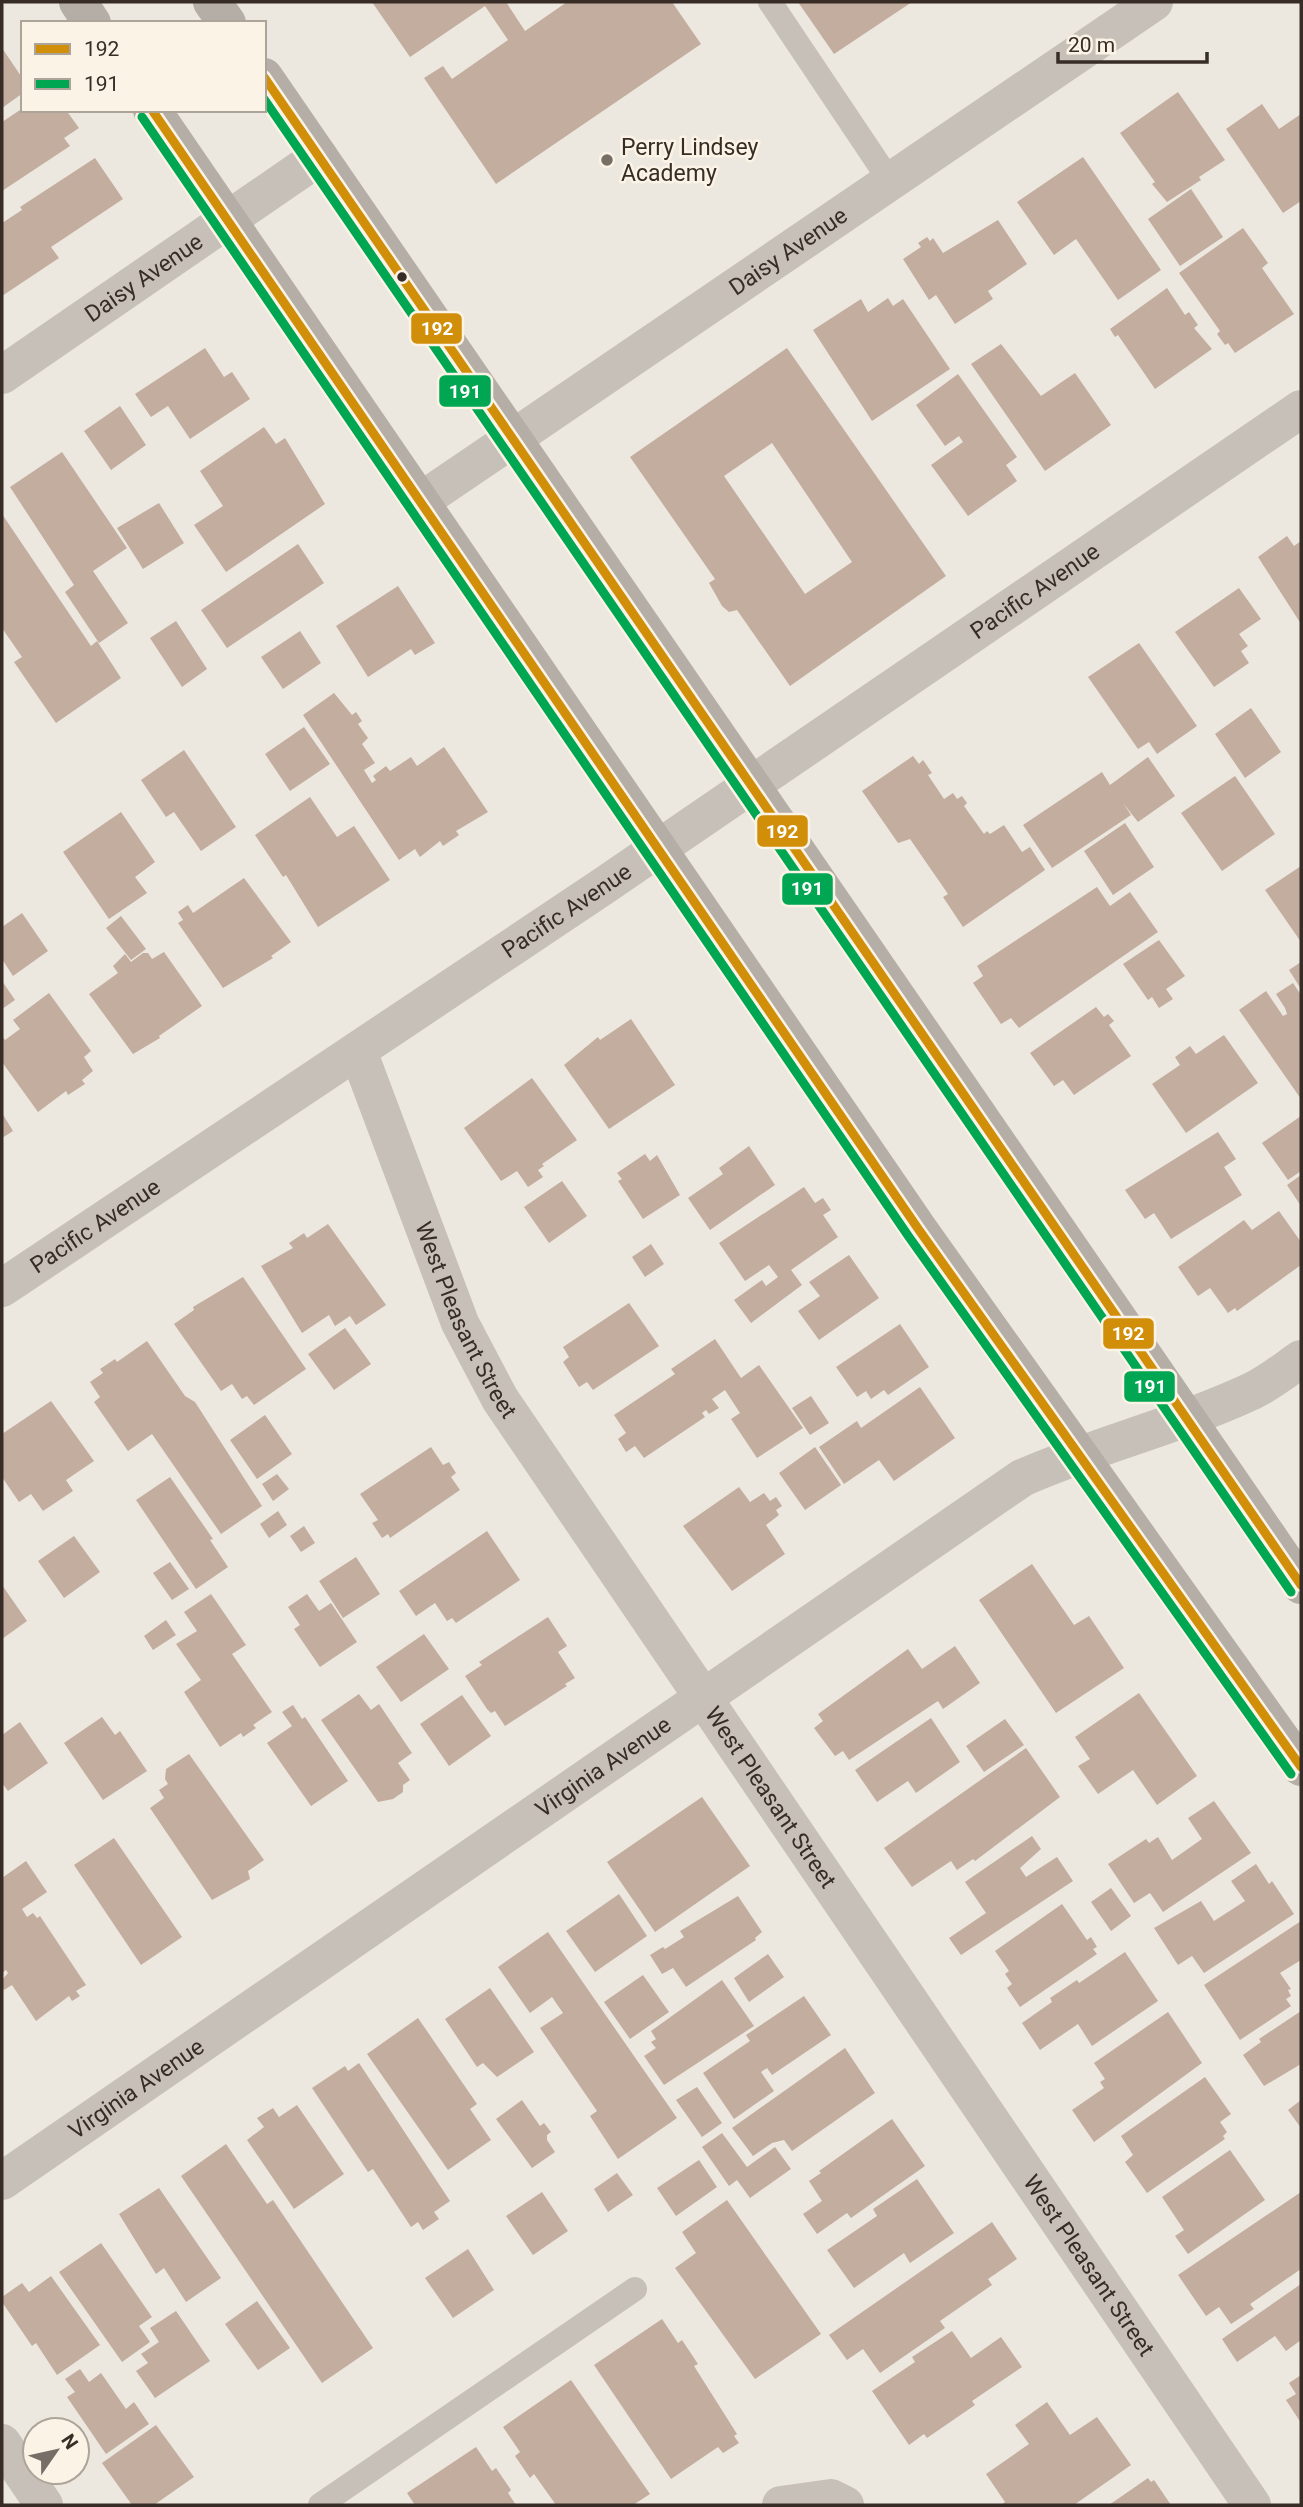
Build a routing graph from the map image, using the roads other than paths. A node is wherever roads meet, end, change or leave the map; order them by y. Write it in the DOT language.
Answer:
graph roads {
  1 [pos="78,2"];
  2 [pos="212,2"];
  3 [pos="770,2"];
  4 [pos="1154,2"];
  5 [pos="91,21"];
  6 [pos="226,21"];
  7 [pos="266,80"];
  8 [pos="153,112"];
  9 [pos="319,157"];
  10 [pos="890,181"];
  11 [pos="228,220"];
  12 [pos="2,375"];
  13 [pos="1301,409"];
  14 [pos="511,437"];
  15 [pos="421,501"];
  16 [pos="750,786"];
  17 [pos="656,849"];
  18 [pos="358,1051"];
  19 [pos="2,1288"];
  20 [pos="1301,1359"];
  21 [pos="1185,1418"];
  22 [pos="1077,1454"];
  23 [pos="1301,1586"];
  24 [pos="705,1699"];
  25 [pos="1301,1767"];
  26 [pos="2,2182"];
  27 [pos="635,2289"];
  28 [pos="2,2443"];
  29 [pos="838,2502"];
  30 [pos="44,2505"];
  31 [pos="320,2505"];
  32 [pos="780,2505"];
  33 [pos="1252,2505"];
  1 -- 5 [label="main road"];
  2 -- 6 [label="main road"];
  3 -- 10 [label="lane"];
  4 -- 10 [label="street, Daisy Avenue"];
  7 -- 9 [label="main road"];
  8 -- 11 [label="main road"];
  9 -- 11 [label="street, Daisy Avenue"];
  9 -- 14 [label="main road"];
  10 -- 14 [label="street, Daisy Avenue"];
  11 -- 12 [label="street, Daisy Avenue"];
  11 -- 15 [label="main road"];
  13 -- 16 [label="street, Pacific Avenue"];
  14 -- 15 [label="street, Daisy Avenue"];
  14 -- 16 [label="main road"];
  15 -- 17 [label="main road"];
  16 -- 17 [label="street, Pacific Avenue"];
  16 -- 21 [label="main road"];
  17 -- 18 [label="street, Pacific Avenue"];
  17 -- 22 [label="main road"];
  18 -- 19 [label="street, Pacific Avenue"];
  18 -- 24 [label="street, West Pleasant Street"];
  20 -- 21 [label="street, Virginia Avenue"];
  21 -- 22 [label="street, Virginia Avenue"];
  21 -- 23 [label="main road"];
  22 -- 24 [label="street, Virginia Avenue"];
  22 -- 25 [label="main road"];
  24 -- 26 [label="street, Virginia Avenue"];
  24 -- 33 [label="street, West Pleasant Street"];
  27 -- 31 [label="lane"];
  28 -- 30 [label="street"];
  29 -- 32 [label="street"];
}
